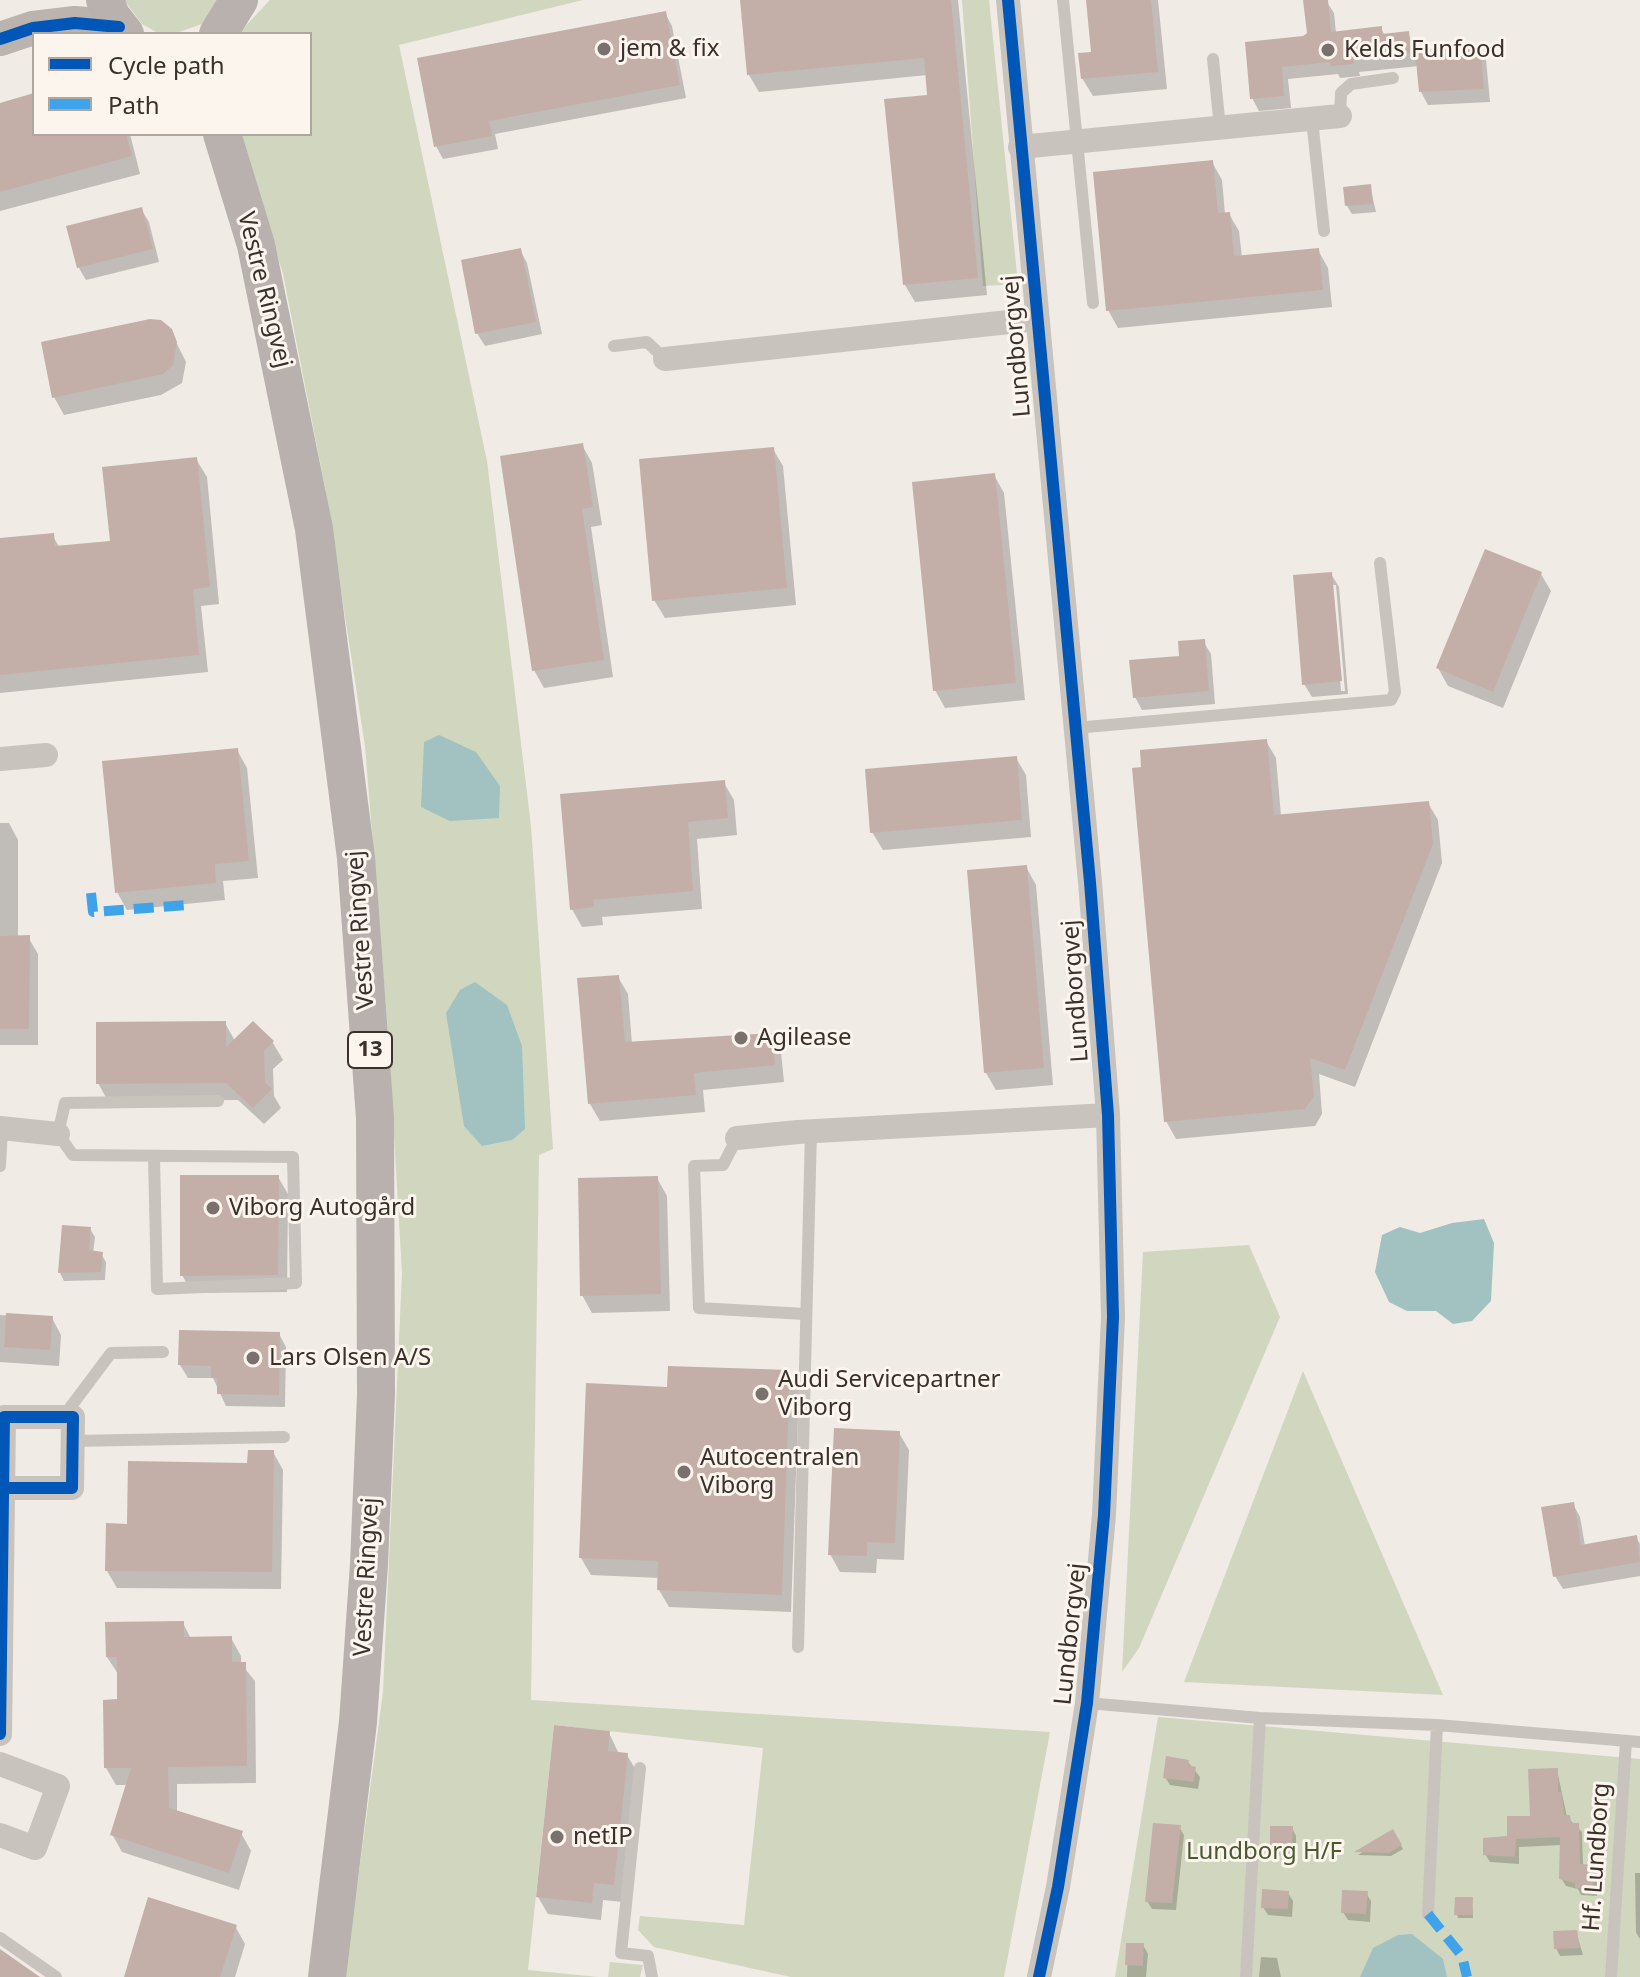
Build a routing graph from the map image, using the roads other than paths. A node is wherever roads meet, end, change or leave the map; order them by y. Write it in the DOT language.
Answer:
graph roads {
  1 [pos="73,0"];
  2 [pos="239,0"];
  3 [pos="1008,0"];
  4 [pos="1063,0"];
  5 [pos="117,20"];
  6 [pos="33,28"];
  7 [pos="219,32"];
  8 [pos="0,39"];
  9 [pos="1213,59"];
  10 [pos="1393,78"];
  11 [pos="1340,116"];
  12 [pos="1312,120"];
  13 [pos="1220,128"];
  14 [pos="223,136"];
  15 [pos="1079,141"];
  16 [pos="1020,147"];
  17 [pos="1324,231"];
  18 [pos="1093,303"];
  19 [pos="1037,319"];
  20 [pos="614,346"];
  21 [pos="665,359"];
  22 [pos="1380,563"];
  23 [pos="1075,728"];
  24 [pos="46,755"];
  25 [pos="0,759"];
  26 [pos="218,1101"];
  27 [pos="1108,1115"];
  28 [pos="1,1128"];
  29 [pos="811,1131"];
  30 [pos="58,1134"];
  31 [pos="737,1138"];
  32 [pos="154,1158"];
  33 [pos="0,1166"];
  34 [pos="805,1314"];
  35 [pos="163,1352"];
  36 [pos="63,1417"];
  37 [pos="284,1437"];
  38 [pos="73,1441"];
  39 [pos="4,1488"];
  40 [pos="2,1593"];
  41 [pos="798,1647"];
  42 [pos="1087,1703"];
  43 [pos="1260,1718"];
  44 [pos="1437,1725"];
  45 [pos="0,1734"];
  46 [pos="1626,1741"];
  47 [pos="1640,1742"];
  48 [pos="0,1764"];
  49 [pos="640,1768"];
  50 [pos="0,1835"];
  51 [pos="1428,1914"];
  52 [pos="0,1938"];
  53 [pos="56,1977"];
  54 [pos="327,1977"];
  55 [pos="652,1977"];
  56 [pos="1039,1977"];
  57 [pos="1246,1977"];
  58 [pos="1611,1977"];
  1 -- 6 [label="street"];
  2 -- 7 [label="main road"];
  3 -- 16 [label="street, Lundborgvej"];
  4 -- 15 [label="lane"];
  5 -- 6 [label="street"];
  6 -- 8 [label="street"];
  9 -- 13 [label="lane"];
  10 -- 11 [label="lane"];
  11 -- 12 [label="street"];
  12 -- 13 [label="street"];
  12 -- 17 [label="lane"];
  13 -- 15 [label="street"];
  14 -- 54 [label="main road, Vestre Ringvej / 13"];
  15 -- 16 [label="street"];
  15 -- 18 [label="lane"];
  16 -- 19 [label="street, Lundborgvej"];
  19 -- 21 [label="street, Lundborgvej"];
  19 -- 23 [label="street, Lundborgvej"];
  20 -- 21 [label="lane"];
  22 -- 23 [label="lane"];
  23 -- 27 [label="street, Lundborgvej"];
  24 -- 25 [label="street"];
  26 -- 30 [label="lane"];
  27 -- 29 [label="street"];
  27 -- 42 [label="street, Lundborgvej"];
  28 -- 30 [label="street"];
  28 -- 33 [label="lane"];
  29 -- 31 [label="street"];
  29 -- 34 [label="lane"];
  30 -- 32 [label="lane"];
  31 -- 34 [label="lane"];
  32 -- 32 [label="lane"];
  34 -- 41 [label="lane"];
  35 -- 36 [label="lane"];
  36 -- 38 [label="street"];
  36 -- 39 [label="street"];
  37 -- 38 [label="lane"];
  38 -- 39 [label="street"];
  39 -- 40 [label="street"];
  40 -- 45 [label="street"];
  42 -- 43 [label="lane, Lundborgvej"];
  42 -- 56 [label="street, Lundborgvej"];
  43 -- 44 [label="lane, Lundborgvej"];
  43 -- 57 [label="lane"];
  44 -- 46 [label="lane, Lundborgvej"];
  44 -- 51 [label="lane"];
  46 -- 47 [label="lane, Lundborgvej"];
  46 -- 58 [label="lane, Hf. Lundborg"];
  48 -- 50 [label="street"];
  49 -- 55 [label="lane"];
  52 -- 53 [label="lane"];
}
